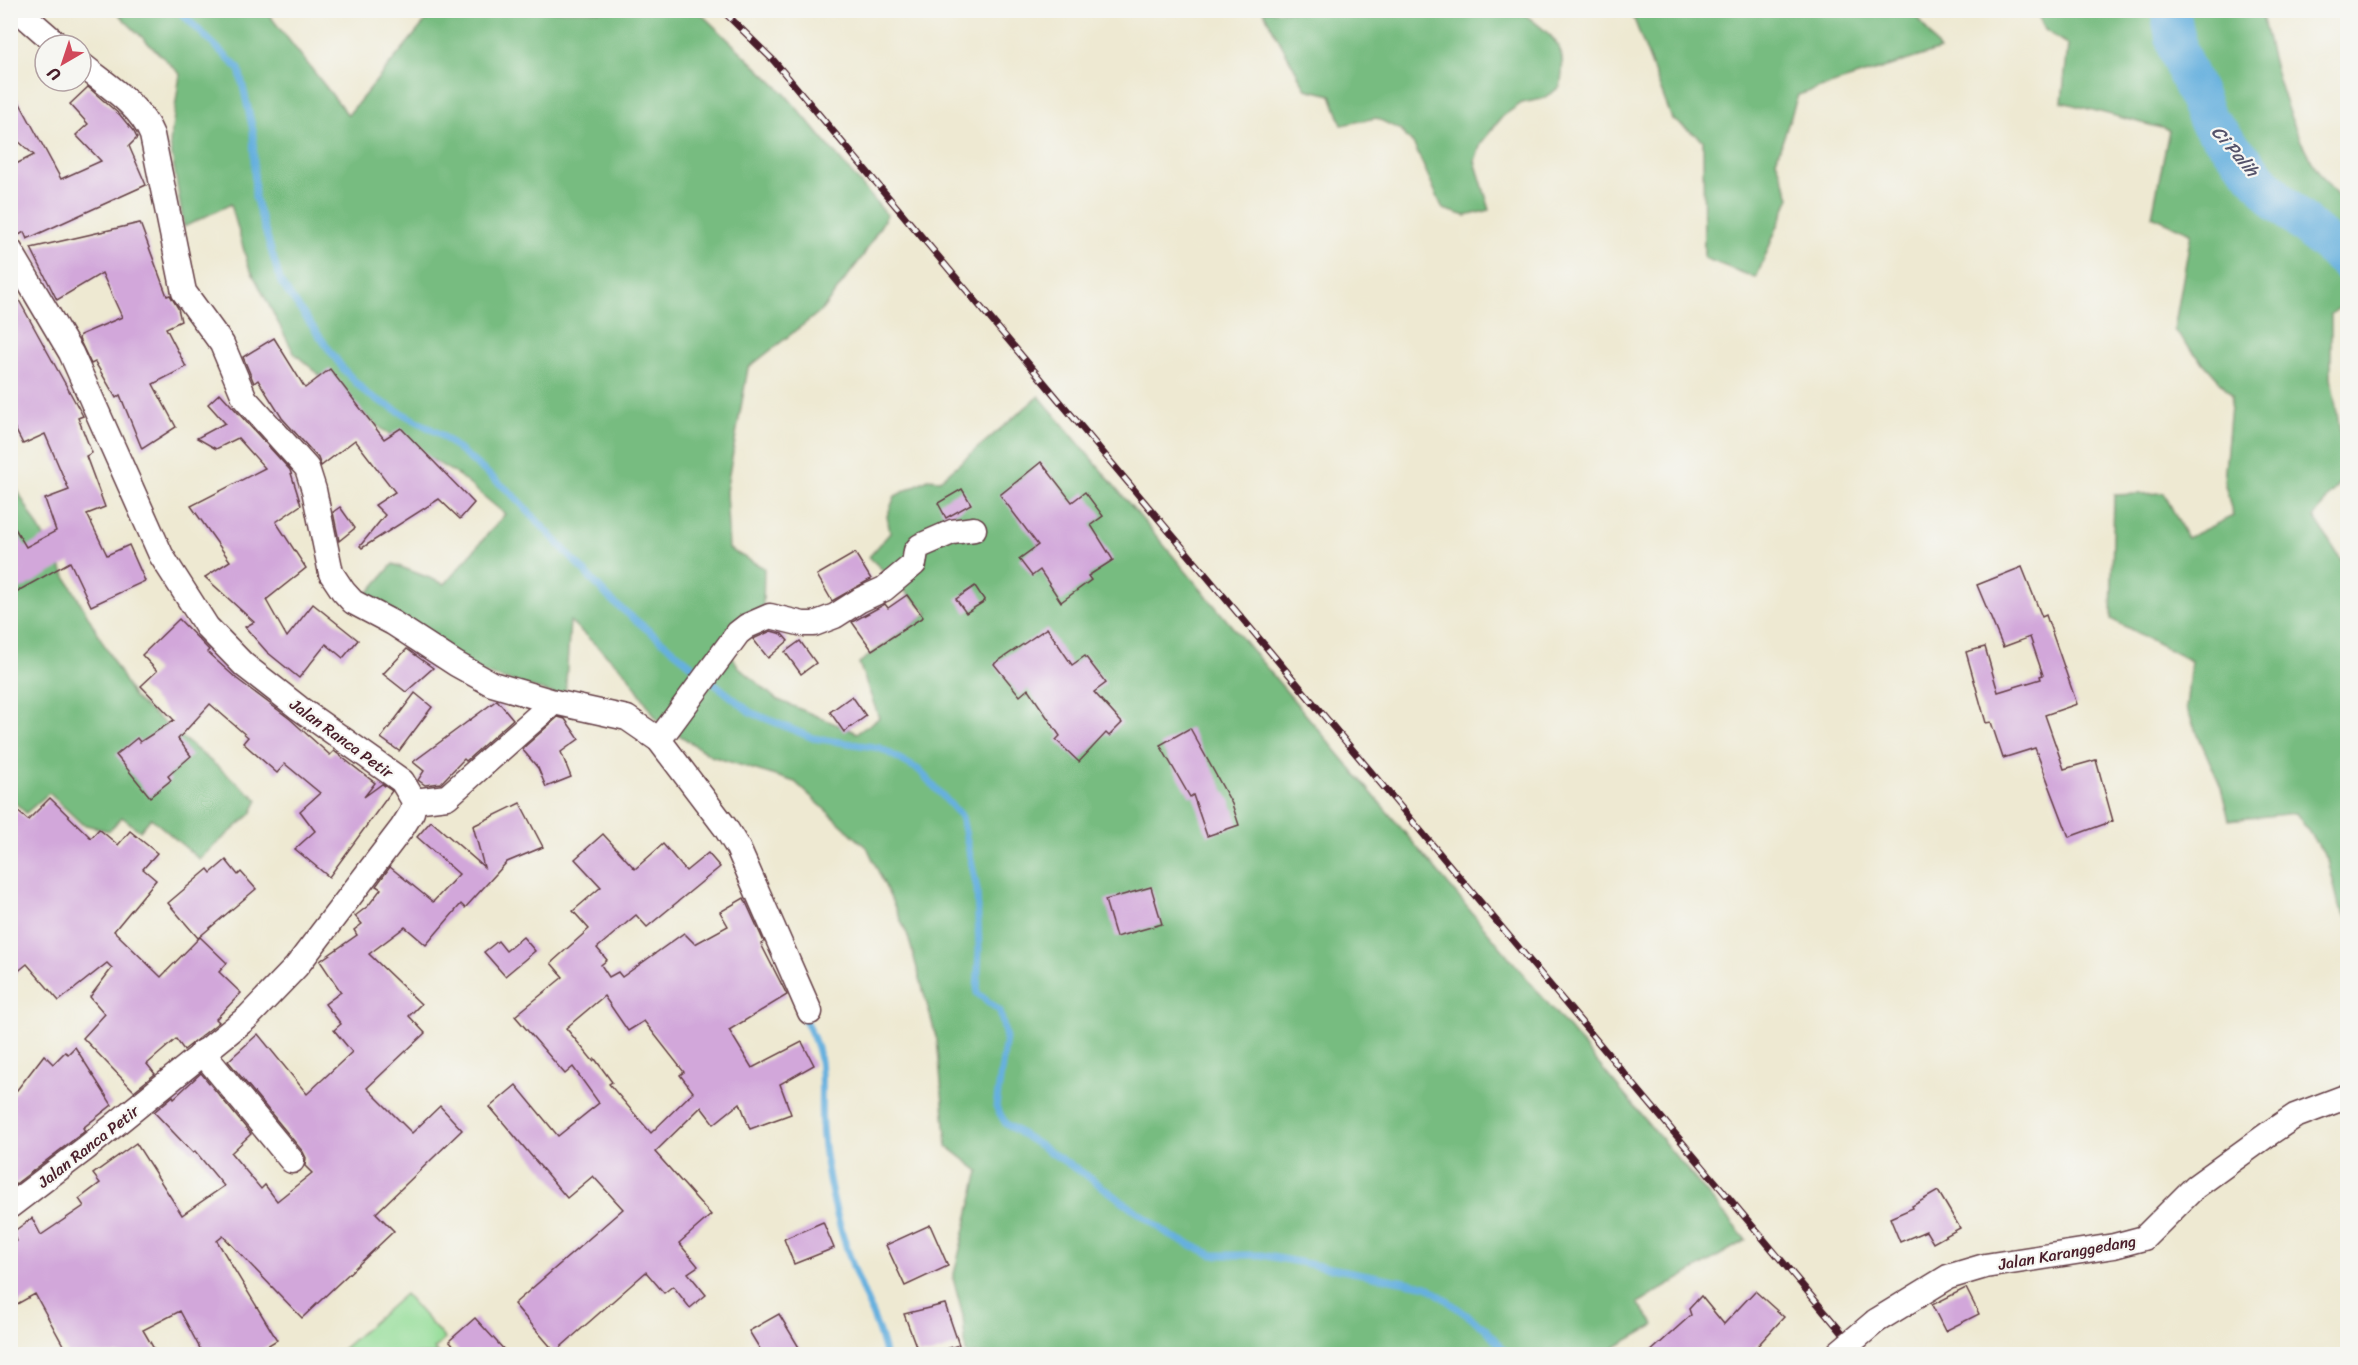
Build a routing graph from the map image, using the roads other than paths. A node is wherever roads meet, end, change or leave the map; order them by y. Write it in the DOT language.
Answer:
graph roads {
  1 [pos="18,10"];
  2 [pos="44,33"];
  3 [pos="93,74"];
  4 [pos="10,250"];
  5 [pos="974,529"];
  6 [pos="554,702"];
  7 [pos="659,740"];
  8 [pos="414,801"];
  9 [pos="810,1012"];
  10 [pos="202,1052"];
  11 [pos="2348,1096"];
  12 [pos="292,1161"];
  13 [pos="10,1206"];
  14 [pos="1837,1354"];
  1 -- 2 [label="street"];
  3 -- 6 [label="street"];
  4 -- 8 [label="street, Jalan Ranca Petir"];
  5 -- 7 [label="street"];
  6 -- 7 [label="street"];
  6 -- 8 [label="street"];
  7 -- 9 [label="street"];
  8 -- 10 [label="street, Jalan Ranca Petir"];
  10 -- 12 [label="street"];
  10 -- 13 [label="street, Jalan Ranca Petir"];
  11 -- 14 [label="street, Jalan Karanggedang, bridge"];
}
